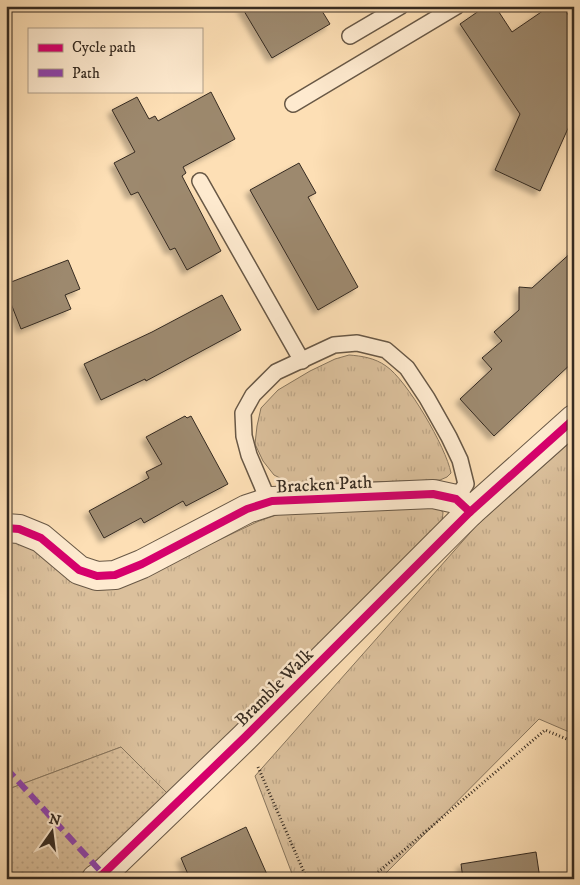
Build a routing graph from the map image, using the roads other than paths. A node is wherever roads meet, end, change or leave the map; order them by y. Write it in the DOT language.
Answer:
graph roads {
  1 [pos="400,6"];
  2 [pos="457,6"];
  3 [pos="350,36"];
  4 [pos="293,104"];
  5 [pos="200,181"];
  6 [pos="302,360"];
  7 [pos="574,419"];
  8 [pos="269,502"];
  9 [pos="463,506"];
  10 [pos="6,528"];
  11 [pos="96,879"];
  1 -- 3 [label="lane"];
  2 -- 4 [label="lane"];
  5 -- 6 [label="lane"];
  6 -- 8 [label="lane"];
  6 -- 9 [label="lane"];
  7 -- 9 [label="street"];
  8 -- 9 [label="street, Bracken Path"];
  8 -- 10 [label="street, Bracken Path"];
  9 -- 11 [label="street, Bramble Walk"];
}
